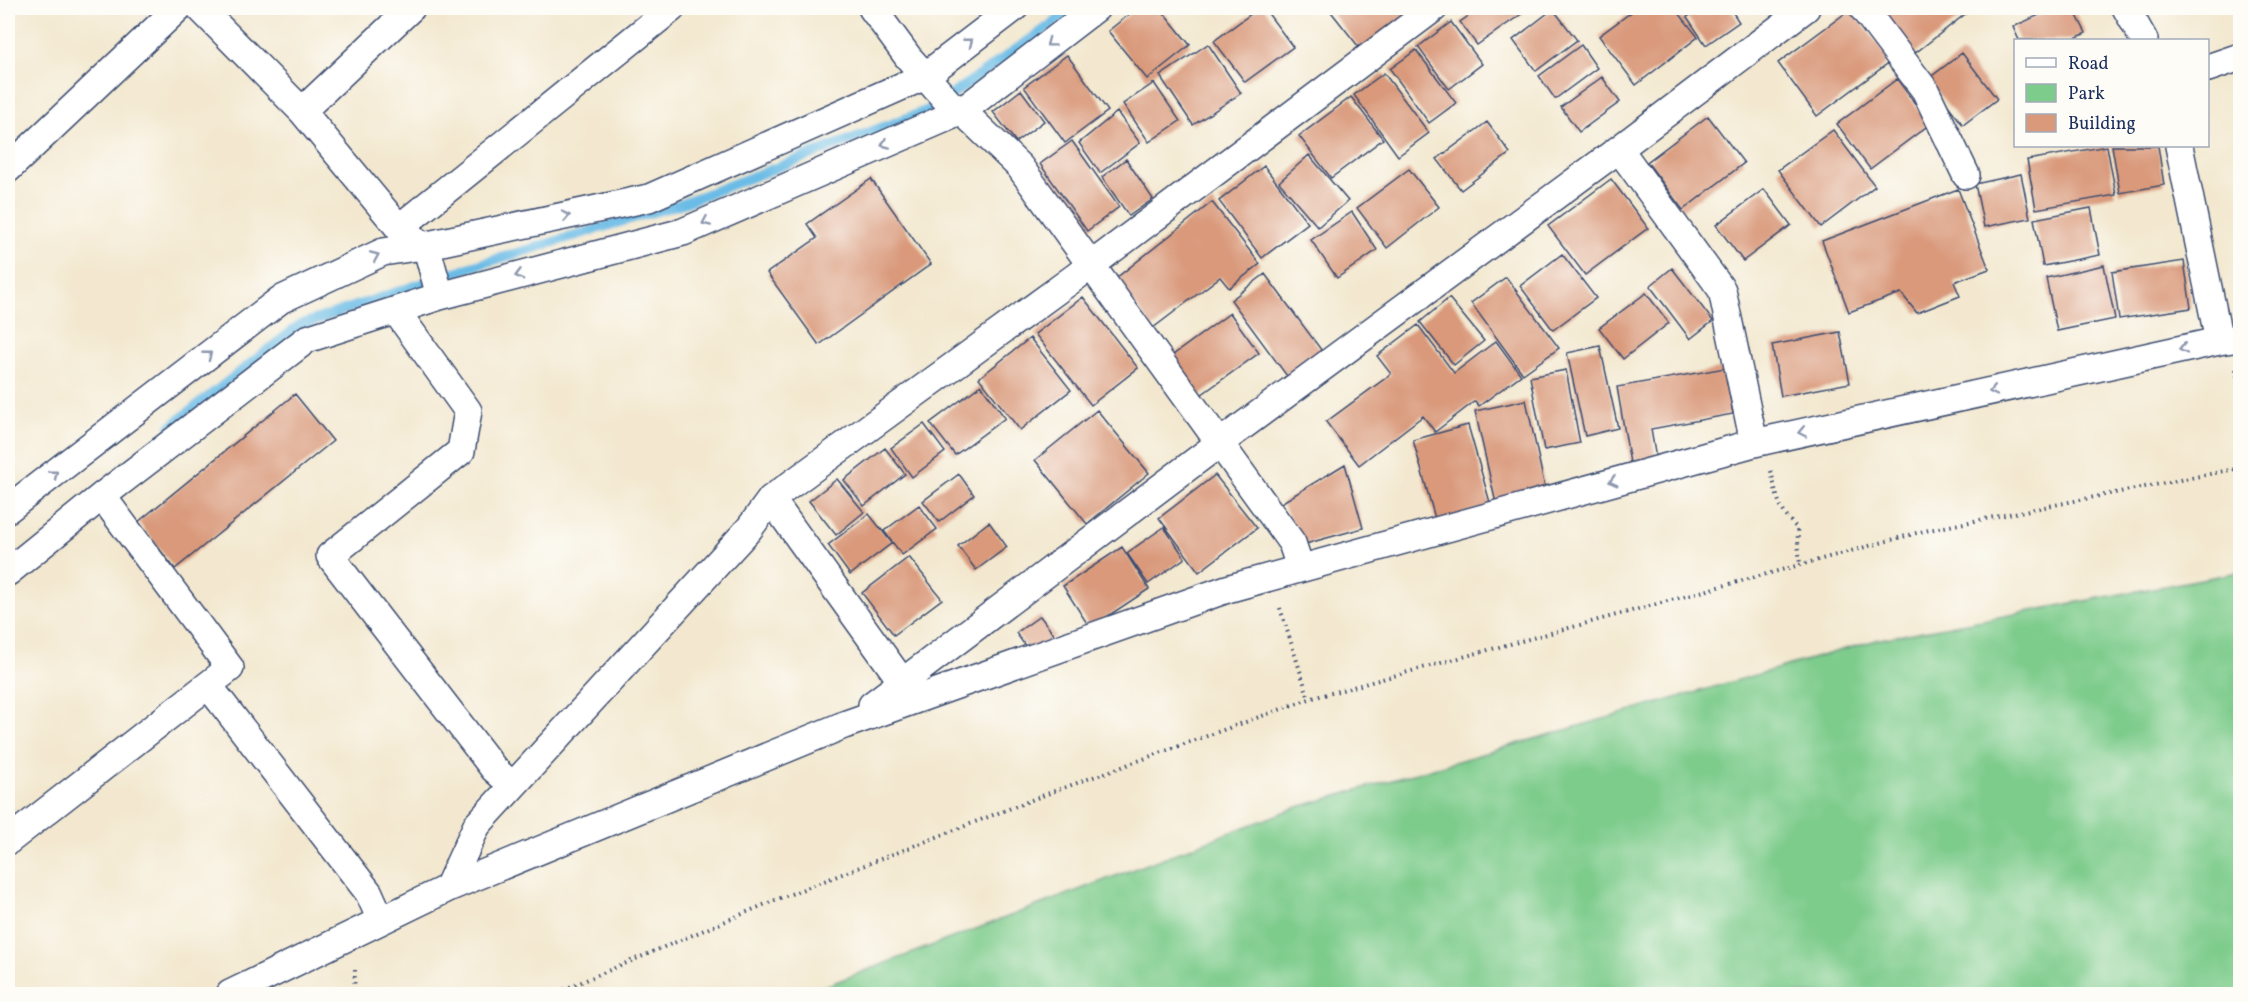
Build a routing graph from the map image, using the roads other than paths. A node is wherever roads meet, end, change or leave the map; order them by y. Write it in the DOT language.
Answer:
graph roads {
  1 [pos="178,8"];
  2 [pos="200,8"];
  3 [pos="411,8"];
  4 [pos="672,8"];
  5 [pos="872,8"];
  6 [pos="1014,8"];
  7 [pos="1096,8"];
  8 [pos="1434,8"];
  9 [pos="1806,8"];
  10 [pos="1863,8"];
  11 [pos="2126,8"];
  12 [pos="2143,39"];
  13 [pos="2241,57"];
  14 [pos="2209,68"];
  15 [pos="942,93"];
  16 [pos="302,111"];
  17 [pos="2179,147"];
  18 [pos="1619,149"];
  19 [pos="8,169"];
  20 [pos="1966,175"];
  21 [pos="399,228"];
  22 [pos="426,251"];
  23 [pos="1090,266"];
  24 [pos="439,291"];
  25 [pos="396,310"];
  26 [pos="2230,340"];
  27 [pos="1221,442"];
  28 [pos="1759,442"];
  29 [pos="102,496"];
  30 [pos="771,499"];
  31 [pos="8,509"];
  32 [pos="1300,567"];
  33 [pos="8,572"];
  34 [pos="903,683"];
  35 [pos="208,685"];
  36 [pos="844,725"];
  37 [pos="512,785"];
  38 [pos="8,841"];
  39 [pos="448,888"];
  40 [pos="381,920"];
  41 [pos="230,994"];
  1 -- 19 [label="street"];
  2 -- 16 [label="street"];
  3 -- 16 [label="street"];
  4 -- 21 [label="street"];
  5 -- 15 [label="street"];
  15 -- 6 [label="street, one-way"];
  7 -- 15 [label="street, one-way"];
  8 -- 23 [label="street"];
  9 -- 18 [label="street"];
  10 -- 20 [label="street"];
  11 -- 12 [label="street"];
  13 -- 14 [label="street"];
  22 -- 15 [label="street, one-way"];
  15 -- 23 [label="street"];
  15 -- 24 [label="street, one-way"];
  16 -- 21 [label="street"];
  17 -- 26 [label="street"];
  18 -- 27 [label="street"];
  18 -- 28 [label="street"];
  21 -- 22 [label="street"];
  22 -- 24 [label="street"];
  31 -- 22 [label="street, one-way"];
  23 -- 27 [label="street"];
  23 -- 30 [label="street"];
  24 -- 25 [label="street"];
  25 -- 29 [label="street"];
  25 -- 37 [label="street"];
  26 -- 28 [label="street, one-way"];
  27 -- 32 [label="street"];
  27 -- 34 [label="street"];
  28 -- 32 [label="street, one-way"];
  29 -- 33 [label="street"];
  29 -- 35 [label="street"];
  30 -- 34 [label="street"];
  30 -- 37 [label="street"];
  32 -- 36 [label="street"];
  34 -- 36 [label="street"];
  35 -- 38 [label="street"];
  35 -- 40 [label="street"];
  36 -- 39 [label="street"];
  37 -- 39 [label="street"];
  39 -- 40 [label="street"];
  40 -- 41 [label="street"];
}
